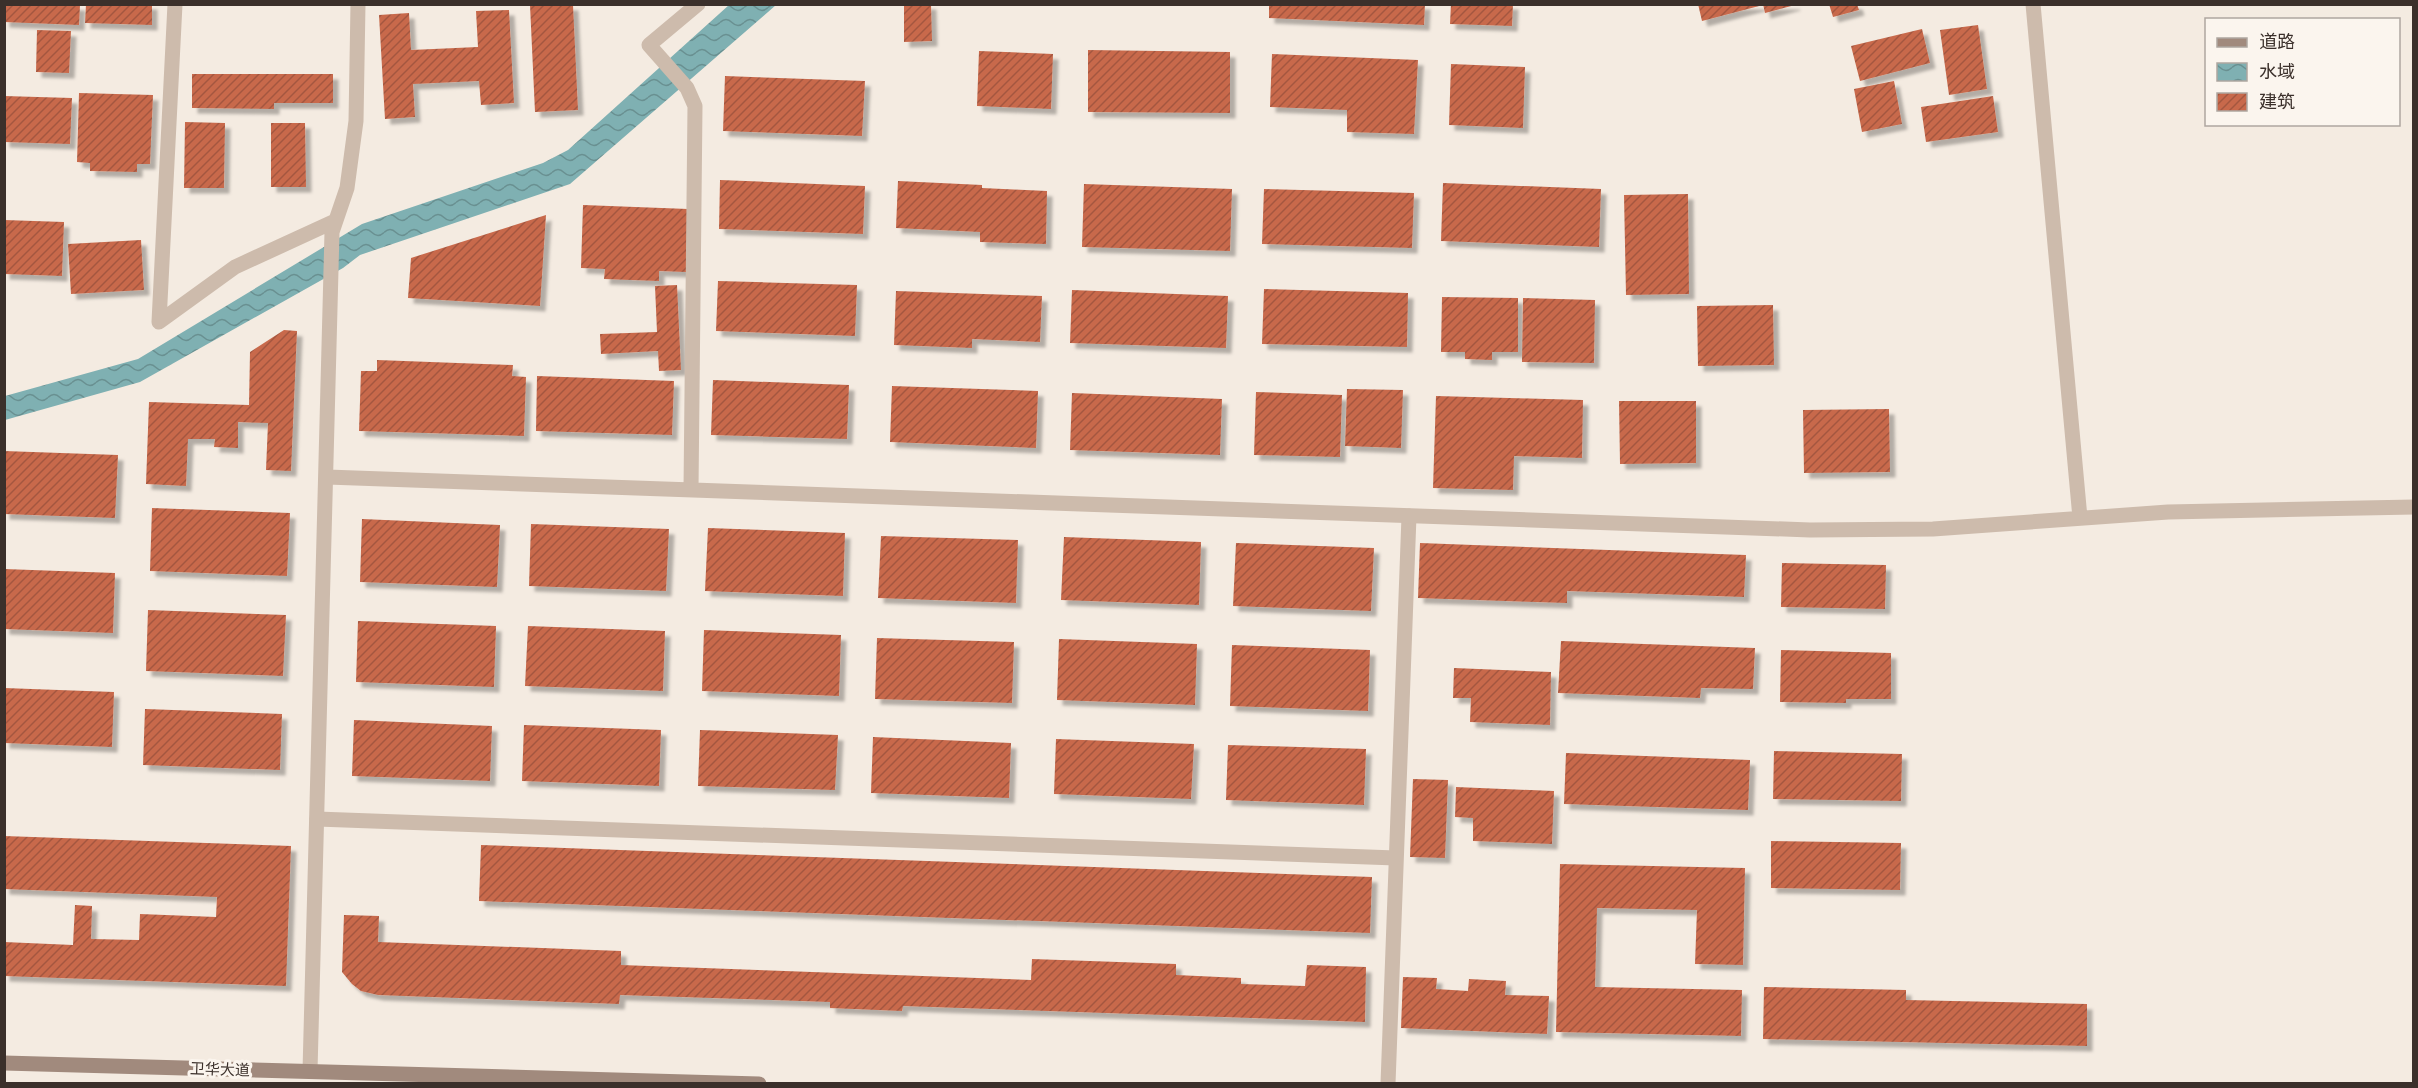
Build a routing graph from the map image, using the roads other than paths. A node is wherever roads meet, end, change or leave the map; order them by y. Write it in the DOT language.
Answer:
graph roads {
  1 [pos="174,4"];
  2 [pos="358,4"];
  3 [pos="698,4"];
  4 [pos="2033,4"];
  5 [pos="334,226"];
  6 [pos="327,477"];
  7 [pos="691,490"];
  8 [pos="2414,507"];
  9 [pos="1409,516"];
  10 [pos="2080,518"];
  11 [pos="317,819"];
  12 [pos="1396,858"];
  13 [pos="4,1063"];
  14 [pos="310,1071"];
  15 [pos="759,1083"];
  16 [pos="1388,1083"];
  1 -- 5 [label="street"];
  2 -- 5 [label="street"];
  3 -- 7 [label="street"];
  4 -- 10 [label="street"];
  5 -- 6 [label="street"];
  6 -- 7 [label="street"];
  6 -- 11 [label="street"];
  7 -- 9 [label="street"];
  8 -- 10 [label="street"];
  9 -- 10 [label="street"];
  9 -- 12 [label="street"];
  11 -- 12 [label="street"];
  11 -- 14 [label="street"];
  12 -- 16 [label="street"];
  13 -- 14 [label="main road, 卫华大道"];
  14 -- 15 [label="main road, 卫华大道"];
}
